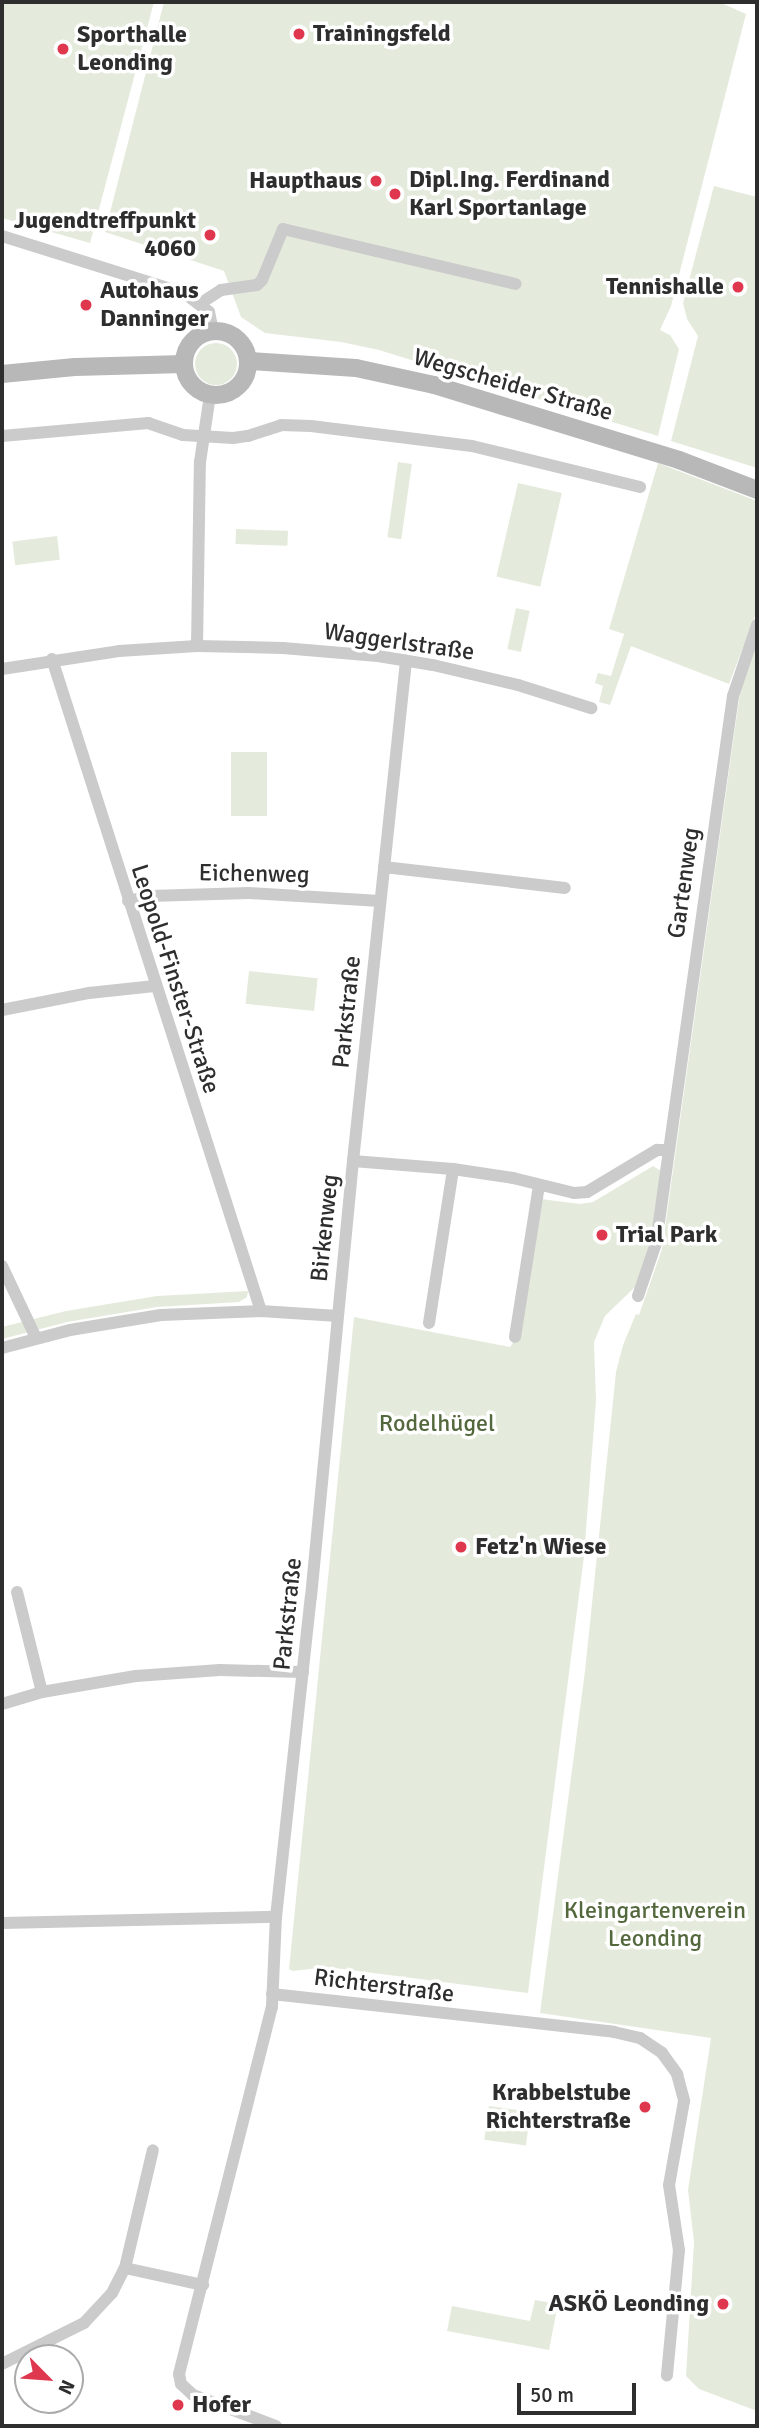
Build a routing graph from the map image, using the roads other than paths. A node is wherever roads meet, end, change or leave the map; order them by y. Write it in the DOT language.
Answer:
graph roads {
  1 [pos="2,236"];
  2 [pos="516,284"];
  3 [pos="201,303"];
  4 [pos="213,331"];
  5 [pos="248,361"];
  6 [pos="184,364"];
  7 [pos="2,374"];
  8 [pos="210,395"];
  9 [pos="2,436"];
  10 [pos="204,438"];
  11 [pos="640,487"];
  12 [pos="757,490"];
  13 [pos="757,625"];
  14 [pos="197,646"];
  15 [pos="52,659"];
  16 [pos="406,661"];
  17 [pos="2,668"];
  18 [pos="590,708"];
  19 [pos="384,867"];
  20 [pos="565,888"];
  21 [pos="128,901"];
  22 [pos="380,901"];
  23 [pos="155,986"];
  24 [pos="2,1010"];
  25 [pos="668,1150"];
  26 [pos="353,1161"];
  27 [pos="453,1169"];
  28 [pos="539,1185"];
  29 [pos="2,1266"];
  30 [pos="638,1296"];
  31 [pos="261,1311"];
  32 [pos="338,1316"];
  33 [pos="429,1323"];
  34 [pos="515,1337"];
  35 [pos="36,1338"];
  36 [pos="2,1348"];
  37 [pos="18,1592"];
  38 [pos="303,1672"];
  39 [pos="42,1692"];
  40 [pos="2,1704"];
  41 [pos="276,1917"];
  42 [pos="2,1923"];
  43 [pos="272,1994"];
  44 [pos="153,2150"];
  45 [pos="125,2268"];
  46 [pos="204,2285"];
  47 [pos="2,2364"];
  48 [pos="667,2375"];
  49 [pos="276,2426"];
  1 -- 3 [label="street"];
  2 -- 3 [label="street"];
  3 -- 4 [label="street"];
  4 -- 5 [label="street"];
  4 -- 6 [label="street"];
  5 -- 8 [label="street"];
  5 -- 12 [label="street, Wegscheider Straße"];
  6 -- 7 [label="street"];
  6 -- 8 [label="street"];
  8 -- 10 [label="street"];
  9 -- 10 [label="street"];
  10 -- 11 [label="street"];
  10 -- 14 [label="street"];
  13 -- 25 [label="street, Gartenweg"];
  14 -- 15 [label="street, Waggerlstraße"];
  14 -- 16 [label="street, Waggerlstraße"];
  15 -- 17 [label="street, Waggerlstraße"];
  15 -- 21 [label="street, Leopold-Finster-Straße"];
  16 -- 18 [label="street, Waggerlstraße"];
  16 -- 19 [label="street, Parkstraße"];
  19 -- 20 [label="street"];
  19 -- 22 [label="street, Parkstraße"];
  21 -- 22 [label="street, Eichenweg"];
  21 -- 23 [label="street, Leopold-Finster-Straße"];
  22 -- 26 [label="street, Parkstraße"];
  23 -- 24 [label="street"];
  23 -- 31 [label="street, Leopold-Finster-Straße"];
  25 -- 28 [label="street"];
  25 -- 30 [label="street, Gartenweg"];
  26 -- 27 [label="street, Birkenweg"];
  26 -- 32 [label="street, Birkenweg"];
  27 -- 28 [label="street, Birkenweg"];
  27 -- 33 [label="street"];
  28 -- 34 [label="street"];
  29 -- 35 [label="street"];
  31 -- 32 [label="street"];
  31 -- 35 [label="street"];
  32 -- 38 [label="street, Parkstraße"];
  35 -- 36 [label="street"];
  37 -- 39 [label="street"];
  38 -- 39 [label="street"];
  38 -- 41 [label="street, Parkstraße"];
  39 -- 40 [label="street"];
  41 -- 42 [label="street"];
  41 -- 43 [label="street, Parkstraße"];
  43 -- 46 [label="street"];
  43 -- 48 [label="street, Richterstraße"];
  44 -- 45 [label="street"];
  45 -- 46 [label="street"];
  45 -- 47 [label="street"];
  46 -- 49 [label="street"];
}
